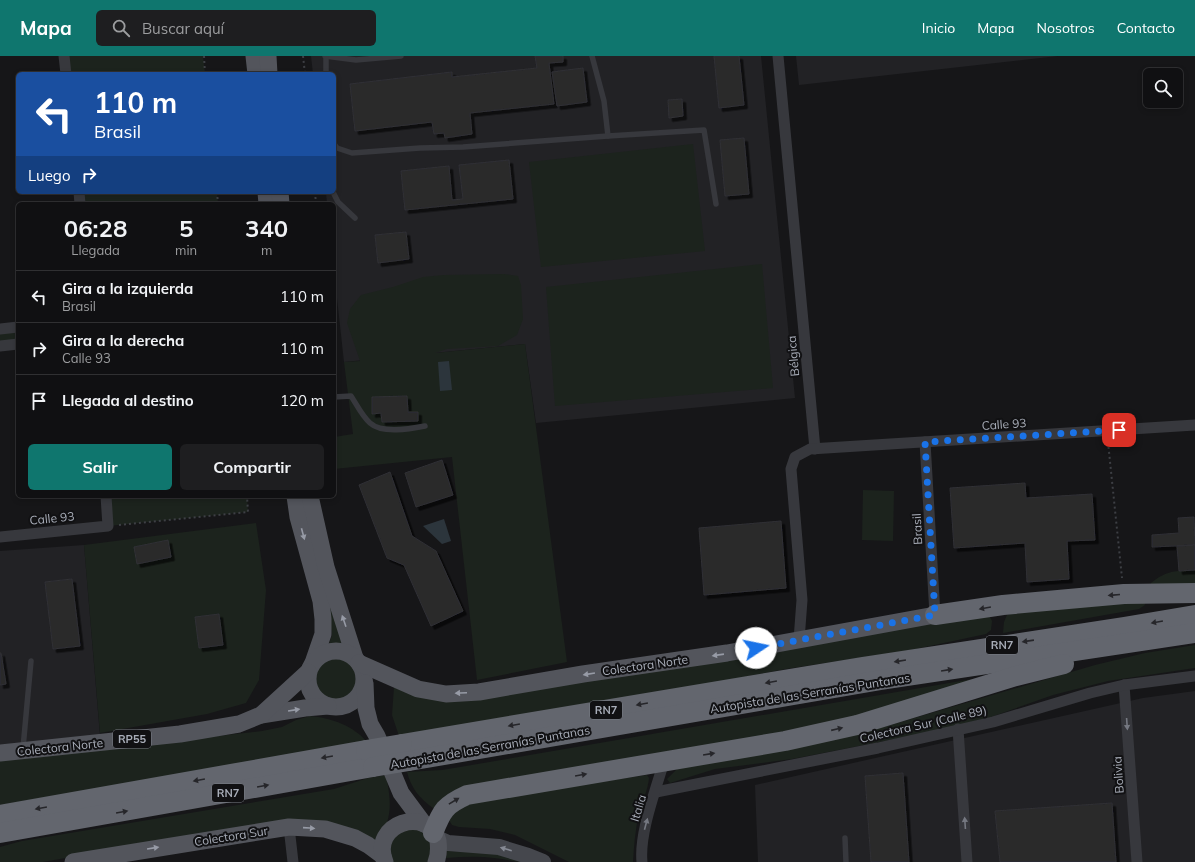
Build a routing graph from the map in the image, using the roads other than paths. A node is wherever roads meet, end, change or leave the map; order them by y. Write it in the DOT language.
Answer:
graph roads {
  1 [pos="64,56"];
  2 [pos="254,56"];
  3 [pos="268,56"];
  4 [pos="325,56"];
  5 [pos="401,56"];
  6 [pos="592,56"];
  7 [pos="778,56"];
  8 [pos="66,72"];
  9 [pos="256,72"];
  10 [pos="269,72"];
  11 [pos="326,72"];
  12 [pos="608,136"];
  13 [pos="336,147"];
  14 [pos="333,194"];
  15 [pos="716,204"];
  16 [pos="355,218"];
  17 [pos="16,327"];
  18 [pos="0,329"];
  19 [pos="16,344"];
  20 [pos="0,346"];
  21 [pos="336,397"];
  22 [pos="1195,425"];
  23 [pos="425,426"];
  24 [pos="925,442"];
  25 [pos="815,449"];
  26 [pos="106,498"];
  27 [pos="295,498"];
  28 [pos="310,498"];
  29 [pos="0,537"];
  30 [pos="1195,593"];
  31 [pos="935,615"];
  32 [pos="1195,615"];
  33 [pos="1195,633"];
  34 [pos="1159,639"];
  35 [pos="799,640"];
  36 [pos="31,661"];
  37 [pos="311,666"];
  38 [pos="360,666"];
  39 [pos="1195,676"];
  40 [pos="1124,685"];
  41 [pos="331,707"];
  42 [pos="261,715"];
  43 [pos="370,724"];
  44 [pos="958,729"];
  45 [pos="23,751"];
  46 [pos="406,752"];
  47 [pos="0,753"];
  48 [pos="369,758"];
  49 [pos="664,761"];
  50 [pos="656,792"];
  51 [pos="401,793"];
  52 [pos="0,816"];
  53 [pos="83,818"];
  54 [pos="289,827"];
  55 [pos="389,831"];
  56 [pos="431,832"];
  57 [pos="0,833"];
  58 [pos="845,838"];
  59 [pos="0,840"];
  60 [pos="131,857"];
  61 [pos="384,859"];
  62 [pos="73,862"];
  63 [pos="293,862"];
  64 [pos="436,862"];
  65 [pos="543,862"];
  66 [pos="642,862"];
  67 [pos="846,862"];
  68 [pos="967,862"];
  69 [pos="1137,862"];
  1 -- 8 [label="street"];
  2 -- 9 [label="main road"];
  3 -- 10 [label="main road"];
  4 -- 5 [label="lane"];
  4 -- 11 [label="lane"];
  6 -- 12 [label="lane"];
  7 -- 25 [label="street, Bélgica"];
  12 -- 13 [label="lane"];
  12 -- 15 [label="lane"];
  14 -- 16 [label="lane"];
  17 -- 18 [label="street"];
  19 -- 20 [label="street"];
  21 -- 23 [label="lane"];
  22 -- 24 [label="street, Calle 93"];
  24 -- 25 [label="street, Calle 93"];
  24 -- 31 [label="street, Brasil"];
  25 -- 35 [label="street"];
  26 -- 29 [label="street, Calle 93"];
  27 -- 37 [label="main road, RP55, one-way"];
  38 -- 28 [label="main road, one-way"];
  30 -- 31 [label="highway, one-way"];
  31 -- 35 [label="main road, Colectora Norte"];
  32 -- 46 [label="highway, Autopista de las Serranías Puntanas / RN7, one-way"];
  33 -- 34 [label="highway, Autopista de las Serranías Puntanas / RN7"];
  46 -- 34 [label="highway, Autopista de las Serranías Puntanas / RN7, one-way"];
  49 -- 34 [label="highway, one-way"];
  35 -- 38 [label="main road, Colectora Norte, one-way"];
  36 -- 45 [label="lane"];
  37 -- 38 [label="main road, RP55"];
  37 -- 41 [label="main road, RP55"];
  37 -- 42 [label="main road, Colectora Norte / RP55"];
  38 -- 41 [label="main road, RP55"];
  38 -- 43 [label="main road"];
  39 -- 40 [label="street, Colectora Sur (Calle 89)"];
  40 -- 44 [label="street, Colectora Sur (Calle 89)"];
  40 -- 69 [label="street, Bolivia, one-way"];
  42 -- 41 [label="main road, Colectora Norte / RP55, one-way"];
  41 -- 43 [label="main road"];
  42 -- 45 [label="main road, Colectora Norte / RP55"];
  43 -- 51 [label="main road"];
  44 -- 50 [label="street, Colectora Sur (Calle 89)"];
  68 -- 44 [label="street, one-way"];
  45 -- 47 [label="main road, Colectora Norte / RP55"];
  46 -- 48 [label="highway, Autopista de las Serranías Puntanas / RN7, bridge"];
  48 -- 52 [label="highway, Autopista de las Serranías Puntanas / RN7, one-way"];
  53 -- 48 [label="highway, Autopista de las Serranías Puntanas / RN7, one-way"];
  49 -- 50 [label="street, Italia"];
  56 -- 49 [label="highway, one-way"];
  66 -- 50 [label="street, Italia, one-way"];
  51 -- 55 [label="main road"];
  51 -- 56 [label="main road"];
  53 -- 57 [label="highway, Autopista de las Serranías Puntanas / RN7"];
  53 -- 59 [label="highway"];
  60 -- 54 [label="main road, Colectora Sur, one-way"];
  54 -- 61 [label="main road, Colectora Sur, one-way"];
  54 -- 63 [label="street"];
  55 -- 56 [label="main road"];
  55 -- 61 [label="main road"];
  56 -- 64 [label="main road"];
  65 -- 56 [label="main road, one-way"];
  58 -- 67 [label="lane"];
  60 -- 62 [label="main road, Colectora Sur"];
}
